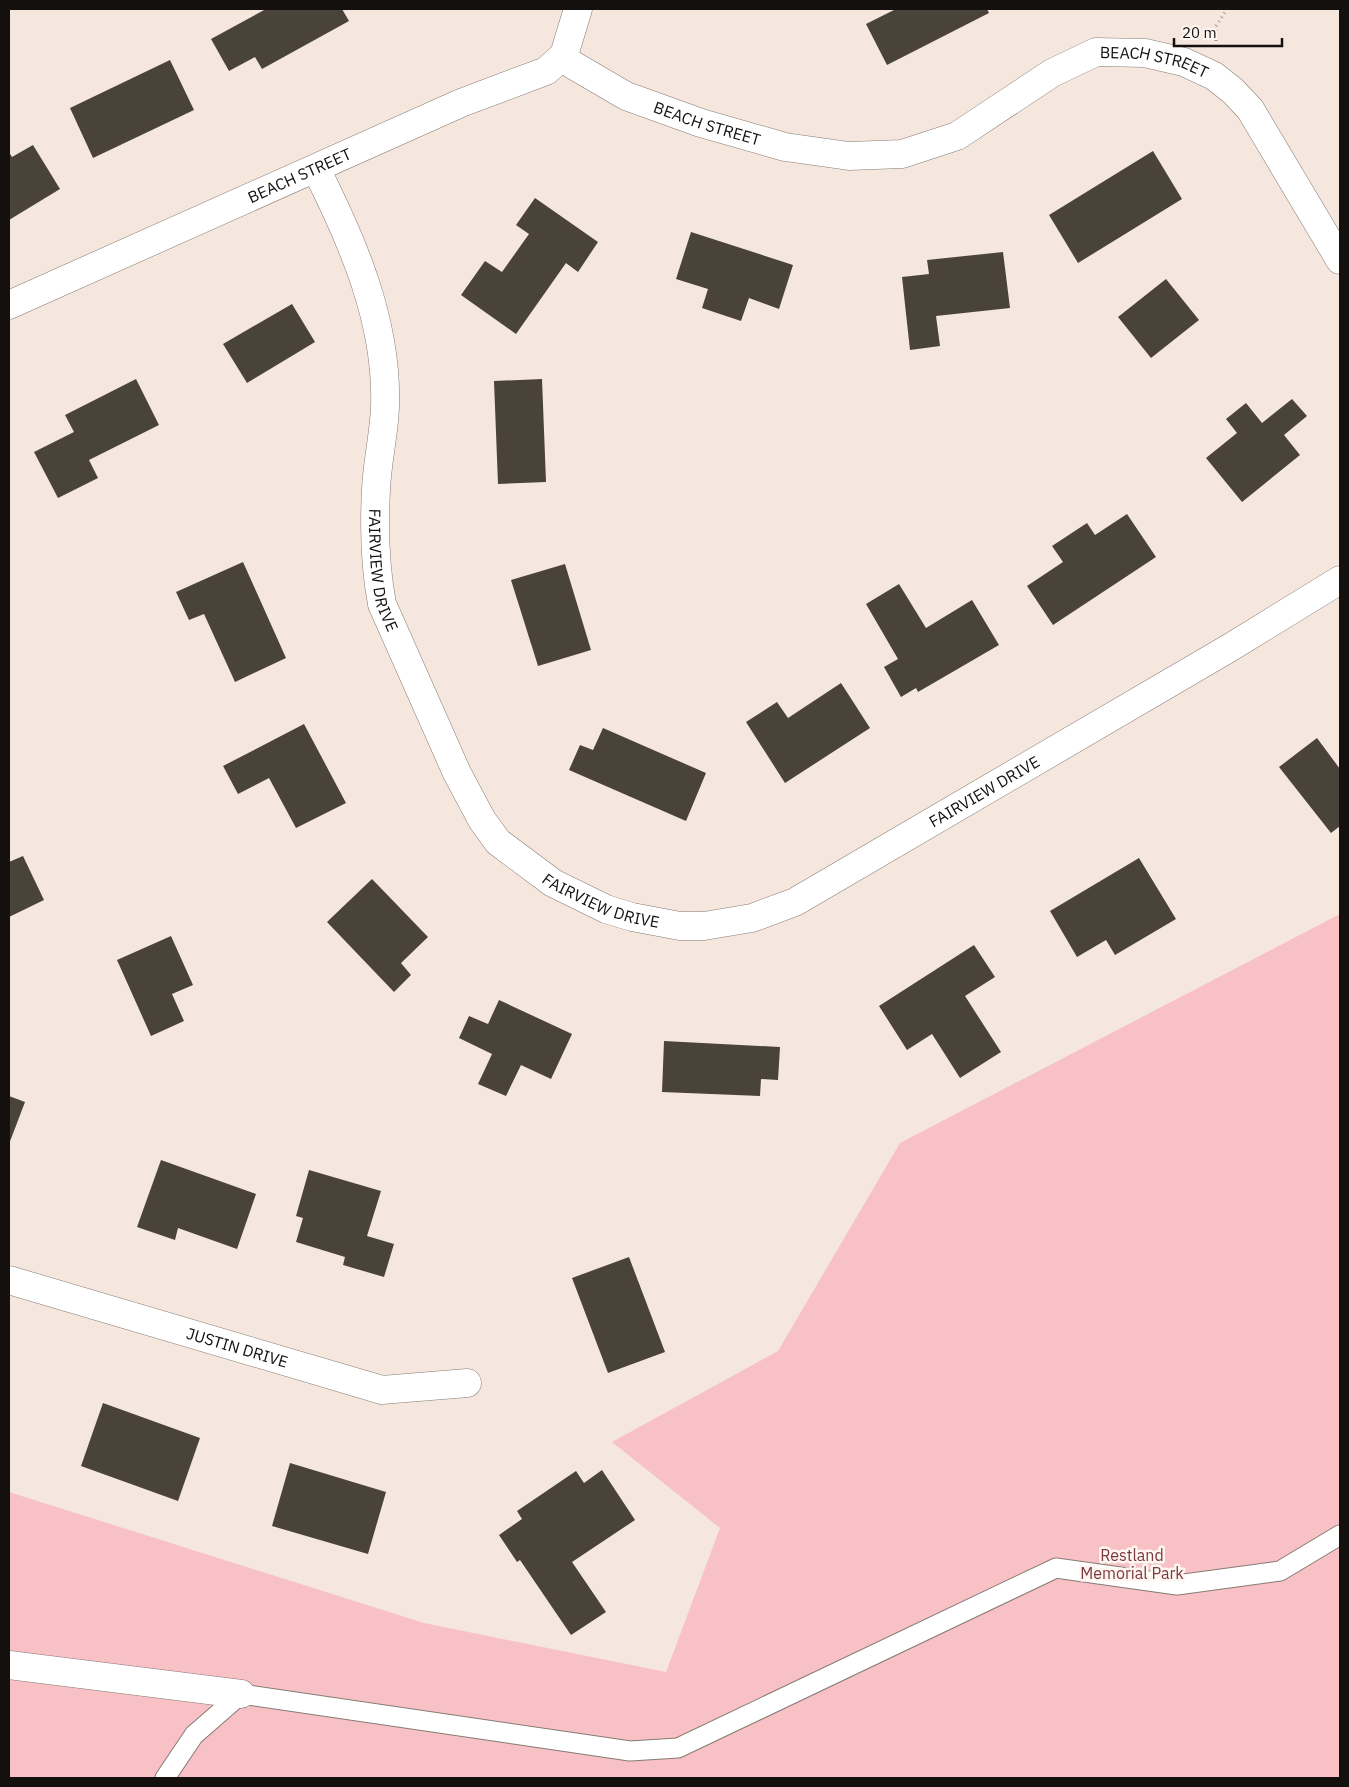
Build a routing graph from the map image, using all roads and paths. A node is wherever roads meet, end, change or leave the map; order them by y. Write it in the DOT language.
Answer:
graph roads {
  1 [pos="578,9"];
  2 [pos="561,58"];
  3 [pos="316,168"];
  4 [pos="1340,260"];
  5 [pos="9,305"];
  6 [pos="1340,580"];
  7 [pos="9,1280"];
  8 [pos="467,1383"];
  9 [pos="1340,1535"];
  10 [pos="9,1665"];
  11 [pos="241,1694"];
  12 [pos="165,1778"];
  1 -- 2 [label="street"];
  2 -- 3 [label="street, BEACH STREET"];
  2 -- 4 [label="street, BEACH STREET"];
  3 -- 5 [label="street, BEACH STREET"];
  3 -- 6 [label="street, FAIRVIEW DRIVE"];
  7 -- 8 [label="street, JUSTIN DRIVE"];
  9 -- 11 [label="lane"];
  10 -- 11 [label="street"];
  11 -- 12 [label="lane"];
}
